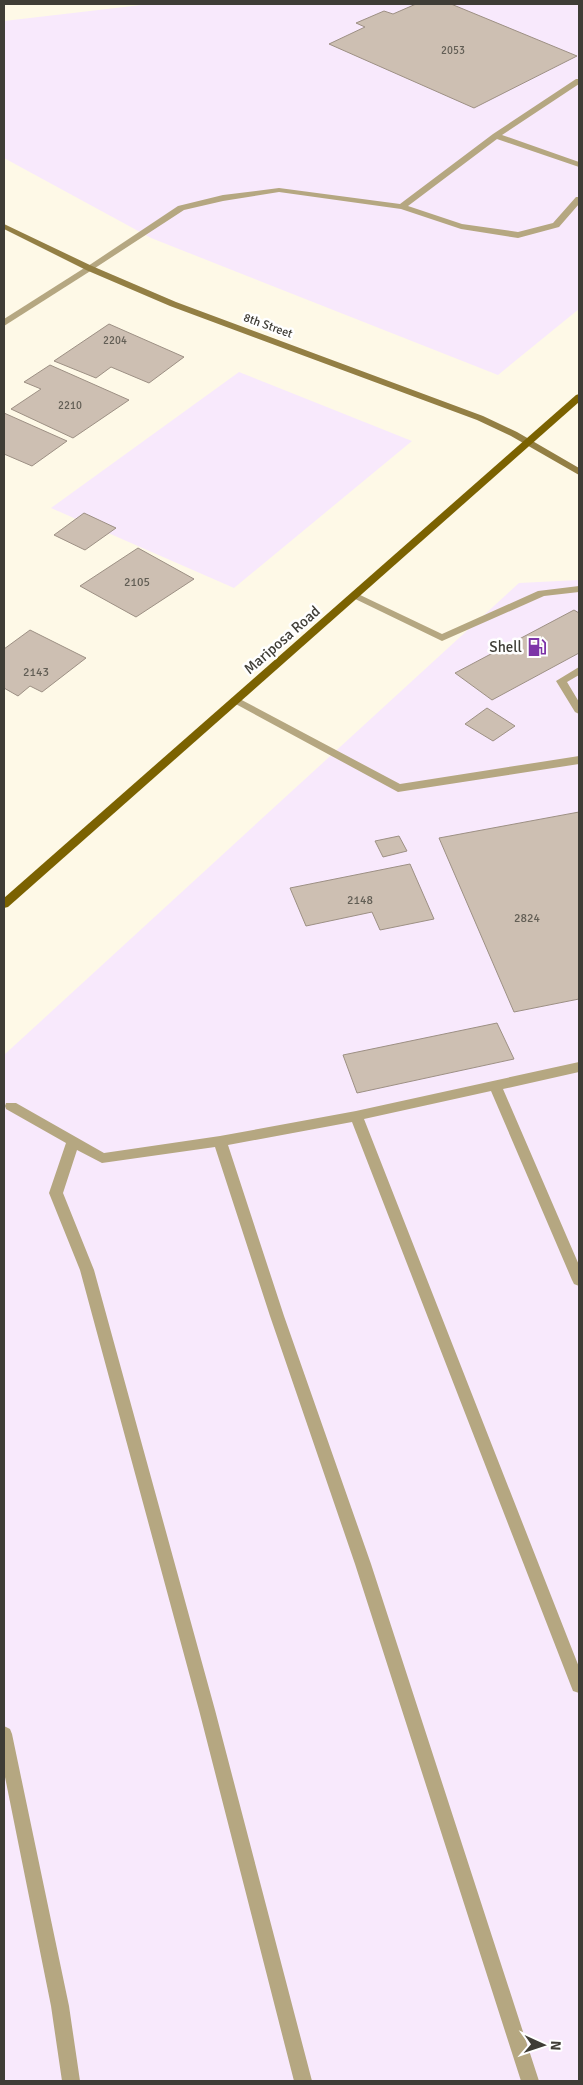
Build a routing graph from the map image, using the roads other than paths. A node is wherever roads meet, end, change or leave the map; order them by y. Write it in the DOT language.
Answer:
graph roads {
  1 [pos="579,82"];
  2 [pos="496,136"];
  3 [pos="579,164"];
  4 [pos="579,199"];
  5 [pos="402,206"];
  6 [pos="4,226"];
  7 [pos="89,268"];
  8 [pos="4,323"];
  9 [pos="579,397"];
  10 [pos="527,441"];
  11 [pos="579,472"];
  12 [pos="579,589"];
  13 [pos="354,596"];
  14 [pos="579,670"];
  15 [pos="236,700"];
  16 [pos="579,710"];
  17 [pos="579,760"];
  18 [pos="4,904"];
  19 [pos="579,1067"];
  20 [pos="495,1085"];
  21 [pos="6,1107"];
  22 [pos="356,1116"];
  23 [pos="73,1141"];
  24 [pos="220,1141"];
  25 [pos="579,1280"];
  26 [pos="579,1686"];
  27 [pos="4,1734"];
  28 [pos="71,2081"];
  29 [pos="303,2081"];
  30 [pos="530,2081"];
  1 -- 2 [label="street"];
  2 -- 3 [label="street"];
  2 -- 5 [label="street"];
  4 -- 5 [label="street"];
  5 -- 7 [label="street"];
  6 -- 7 [label="street, 8th Street"];
  7 -- 8 [label="street"];
  7 -- 10 [label="street, 8th Street"];
  9 -- 10 [label="main road, Mariposa Road"];
  10 -- 11 [label="street, 8th Street"];
  10 -- 13 [label="main road, Mariposa Road"];
  12 -- 13 [label="street"];
  13 -- 15 [label="main road, Mariposa Road"];
  14 -- 16 [label="street"];
  15 -- 17 [label="street"];
  15 -- 18 [label="main road, Mariposa Road"];
  19 -- 20 [label="street"];
  20 -- 22 [label="street"];
  20 -- 25 [label="street"];
  21 -- 23 [label="street"];
  22 -- 24 [label="street"];
  22 -- 26 [label="street"];
  23 -- 24 [label="street"];
  23 -- 29 [label="street"];
  24 -- 30 [label="street"];
  27 -- 28 [label="street"];
}
